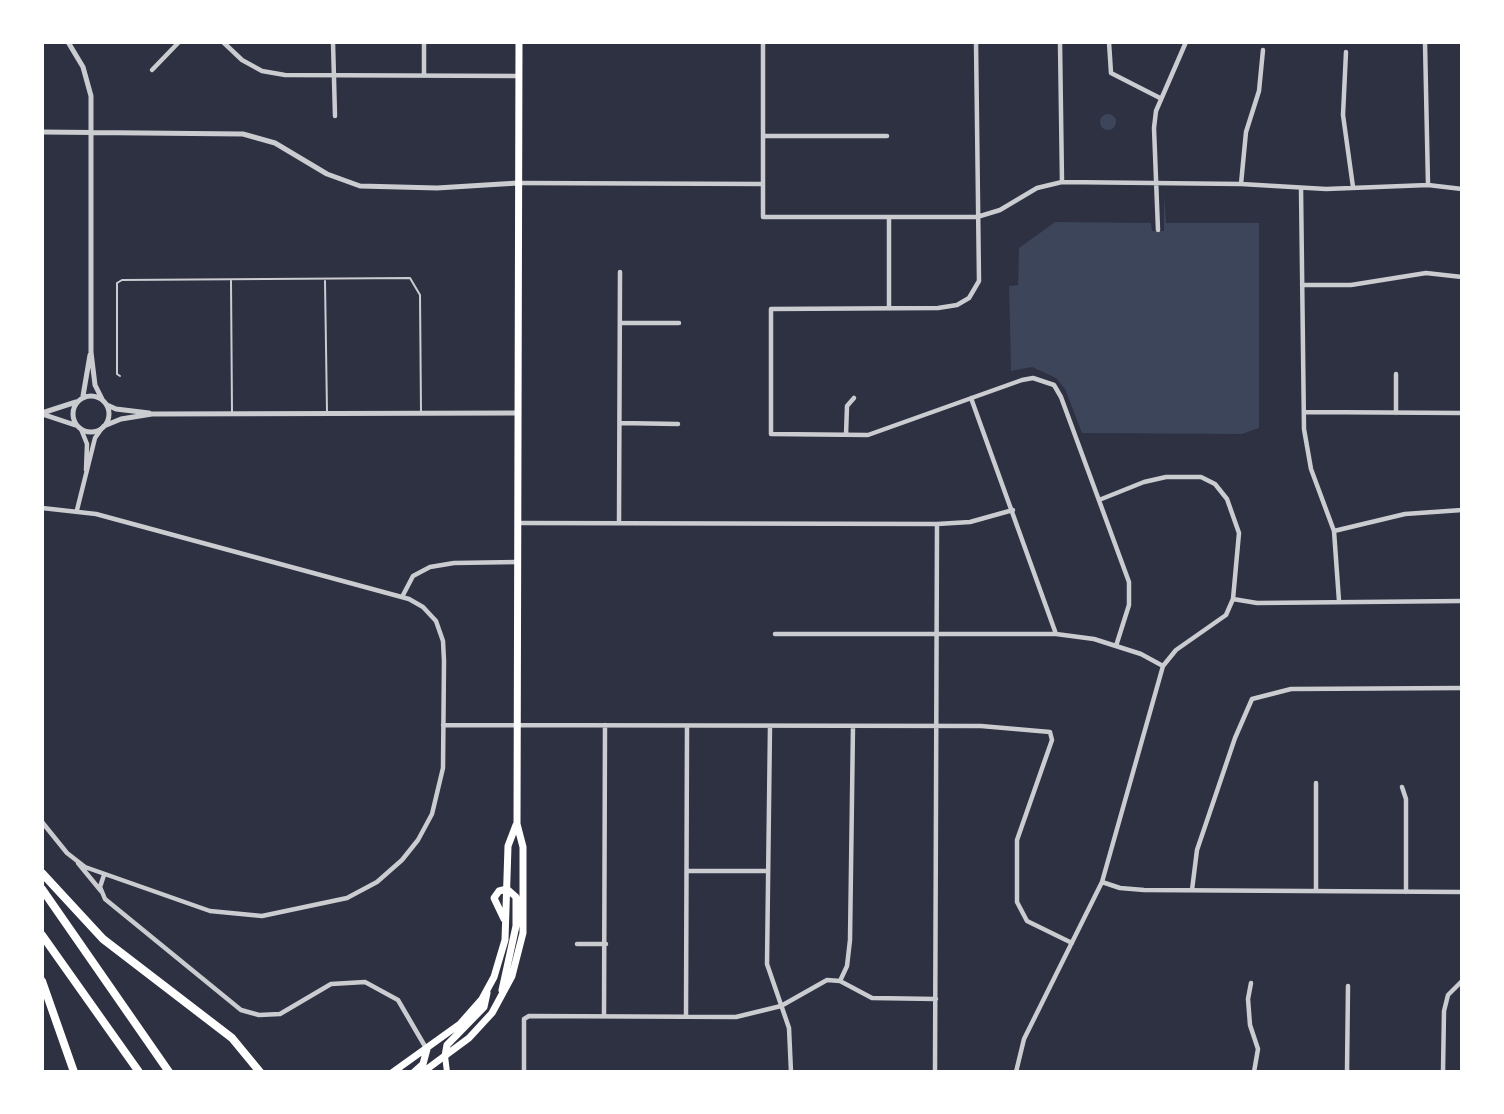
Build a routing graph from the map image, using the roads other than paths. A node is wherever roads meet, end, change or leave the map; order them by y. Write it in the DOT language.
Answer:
graph roads {
  1 [pos="68,42"];
  2 [pos="179,42"];
  3 [pos="223,42"];
  4 [pos="333,42"];
  5 [pos="424,42"];
  6 [pos="519,42"];
  7 [pos="763,42"];
  8 [pos="976,42"];
  9 [pos="1059,42"];
  10 [pos="1109,42"];
  11 [pos="1186,42"];
  12 [pos="1425,42"];
  13 [pos="1263,50"];
  14 [pos="1346,52"];
  15 [pos="152,70"];
  16 [pos="335,75"];
  17 [pos="424,75"];
  18 [pos="519,76"];
  19 [pos="1160,98"];
  20 [pos="335,116"];
  21 [pos="42,132"];
  22 [pos="92,132"];
  23 [pos="762,136"];
  24 [pos="887,136"];
  25 [pos="1062,182"];
  26 [pos="519,183"];
  27 [pos="763,184"];
  28 [pos="1241,184"];
  29 [pos="1428,184"];
  30 [pos="1156,185"];
  31 [pos="1353,187"];
  32 [pos="1301,188"];
  33 [pos="1462,189"];
  34 [pos="890,217"];
  35 [pos="977,217"];
  36 [pos="1158,230"];
  37 [pos="620,272"];
  38 [pos="1462,277"];
  39 [pos="231,279"];
  40 [pos="325,280"];
  41 [pos="1302,285"];
  42 [pos="889,308"];
  43 [pos="620,323"];
  44 [pos="679,323"];
  45 [pos="91,352"];
  46 [pos="1396,374"];
  47 [pos="120,376"];
  48 [pos="854,398"];
  49 [pos="971,398"];
  50 [pos="80,400"];
  51 [pos="104,402"];
  52 [pos="1304,412"];
  53 [pos="232,413"];
  54 [pos="327,413"];
  55 [pos="421,413"];
  56 [pos="518,413"];
  57 [pos="1396,413"];
  58 [pos="1462,413"];
  59 [pos="42,414"];
  60 [pos="152,414"];
  61 [pos="620,423"];
  62 [pos="678,424"];
  63 [pos="79,428"];
  64 [pos="103,428"];
  65 [pos="846,435"];
  66 [pos="85,475"];
  67 [pos="1099,500"];
  68 [pos="42,508"];
  69 [pos="77,510"];
  70 [pos="1013,510"];
  71 [pos="1462,510"];
  72 [pos="619,522"];
  73 [pos="518,523"];
  74 [pos="937,524"];
  75 [pos="1334,531"];
  76 [pos="517,562"];
  77 [pos="402,597"];
  78 [pos="1233,598"];
  79 [pos="1339,601"];
  80 [pos="1462,601"];
  81 [pos="775,634"];
  82 [pos="937,634"];
  83 [pos="1056,634"];
  84 [pos="1116,646"];
  85 [pos="1163,666"];
  86 [pos="1462,688"];
  87 [pos="443,725"];
  88 [pos="517,725"];
  89 [pos="605,725"];
  90 [pos="688,726"];
  91 [pos="770,726"];
  92 [pos="853,726"];
  93 [pos="937,726"];
  94 [pos="1316,783"];
  95 [pos="1402,787"];
  96 [pos="42,822"];
  97 [pos="517,824"];
  98 [pos="77,862"];
  99 [pos="687,871"];
  100 [pos="768,871"];
  101 [pos="42,873"];
  102 [pos="104,875"];
  103 [pos="1102,881"];
  104 [pos="42,889"];
  105 [pos="507,889"];
  106 [pos="1192,890"];
  107 [pos="101,891"];
  108 [pos="1316,891"];
  109 [pos="1406,892"];
  110 [pos="1462,892"];
  111 [pos="506,929"];
  112 [pos="42,935"];
  113 [pos="1072,943"];
  114 [pos="577,944"];
  115 [pos="606,944"];
  116 [pos="42,981"];
  117 [pos="840,981"];
  118 [pos="1462,981"];
  119 [pos="1251,983"];
  120 [pos="1348,986"];
  121 [pos="488,989"];
  122 [pos="936,999"];
  123 [pos="499,1001"];
  124 [pos="781,1006"];
  125 [pos="604,1016"];
  126 [pos="686,1017"];
  127 [pos="427,1049"];
  128 [pos="445,1058"];
  129 [pos="74,1072"];
  130 [pos="139,1072"];
  131 [pos="169,1072"];
  132 [pos="258,1072"];
  133 [pos="393,1072"];
  134 [pos="414,1072"];
  135 [pos="423,1072"];
  136 [pos="447,1072"];
  137 [pos="524,1072"];
  138 [pos="791,1072"];
  139 [pos="935,1072"];
  140 [pos="1016,1072"];
  141 [pos="1254,1072"];
  142 [pos="1347,1072"];
  143 [pos="1443,1072"];
  1 -- 22 [label="street"];
  2 -- 15 [label="street"];
  3 -- 16 [label="street"];
  4 -- 16 [label="street"];
  5 -- 17 [label="street"];
  6 -- 18 [label="main road"];
  7 -- 23 [label="street"];
  8 -- 35 [label="street"];
  9 -- 25 [label="street"];
  10 -- 19 [label="street"];
  11 -- 19 [label="street"];
  12 -- 29 [label="street"];
  13 -- 28 [label="street"];
  14 -- 31 [label="street"];
  16 -- 17 [label="street"];
  16 -- 20 [label="street"];
  17 -- 18 [label="street"];
  18 -- 26 [label="main road"];
  19 -- 30 [label="street"];
  21 -- 22 [label="street"];
  22 -- 26 [label="street"];
  22 -- 45 [label="street"];
  23 -- 24 [label="street"];
  23 -- 27 [label="street"];
  25 -- 30 [label="street"];
  25 -- 35 [label="street"];
  26 -- 27 [label="street"];
  26 -- 56 [label="main road"];
  27 -- 34 [label="street"];
  28 -- 30 [label="street"];
  28 -- 32 [label="street"];
  29 -- 31 [label="street"];
  29 -- 33 [label="street"];
  30 -- 36 [label="street"];
  31 -- 32 [label="street"];
  32 -- 41 [label="street"];
  34 -- 35 [label="street"];
  34 -- 42 [label="street"];
  35 -- 42 [label="street"];
  37 -- 43 [label="street"];
  38 -- 41 [label="street"];
  39 -- 40 [label="lane"];
  39 -- 47 [label="lane"];
  39 -- 53 [label="lane"];
  40 -- 54 [label="lane"];
  40 -- 55 [label="lane"];
  41 -- 52 [label="street"];
  42 -- 65 [label="street"];
  43 -- 44 [label="street"];
  43 -- 61 [label="street"];
  45 -- 50 [label="street"];
  45 -- 51 [label="street"];
  46 -- 57 [label="street"];
  48 -- 65 [label="street"];
  49 -- 65 [label="street"];
  49 -- 67 [label="street"];
  49 -- 70 [label="street"];
  50 -- 51 [label="street"];
  50 -- 59 [label="street"];
  50 -- 63 [label="street"];
  51 -- 60 [label="street"];
  51 -- 64 [label="street"];
  52 -- 57 [label="street"];
  52 -- 75 [label="street"];
  53 -- 54 [label="street"];
  53 -- 60 [label="street"];
  54 -- 55 [label="street"];
  55 -- 56 [label="street"];
  56 -- 73 [label="main road"];
  57 -- 58 [label="street"];
  59 -- 63 [label="street"];
  60 -- 64 [label="street"];
  61 -- 62 [label="street"];
  61 -- 72 [label="street"];
  63 -- 64 [label="street"];
  63 -- 66 [label="street"];
  64 -- 66 [label="street"];
  66 -- 69 [label="street"];
  67 -- 78 [label="street"];
  67 -- 84 [label="street"];
  68 -- 69 [label="street"];
  69 -- 77 [label="street"];
  70 -- 74 [label="street"];
  70 -- 83 [label="street"];
  71 -- 75 [label="street"];
  72 -- 73 [label="street"];
  72 -- 74 [label="street"];
  73 -- 76 [label="main road"];
  74 -- 82 [label="street"];
  75 -- 79 [label="street"];
  76 -- 77 [label="street"];
  76 -- 88 [label="main road"];
  77 -- 87 [label="street"];
  78 -- 79 [label="street"];
  78 -- 85 [label="street"];
  79 -- 80 [label="street"];
  81 -- 82 [label="street"];
  82 -- 83 [label="street"];
  82 -- 93 [label="street"];
  83 -- 84 [label="street"];
  84 -- 85 [label="street"];
  85 -- 103 [label="street"];
  86 -- 106 [label="street"];
  87 -- 88 [label="street"];
  87 -- 102 [label="street"];
  88 -- 89 [label="street"];
  88 -- 97 [label="main road"];
  89 -- 90 [label="street"];
  89 -- 115 [label="street"];
  90 -- 91 [label="street"];
  90 -- 99 [label="street"];
  91 -- 92 [label="street"];
  91 -- 100 [label="street"];
  92 -- 93 [label="street"];
  92 -- 117 [label="street"];
  93 -- 113 [label="street"];
  93 -- 122 [label="street"];
  94 -- 108 [label="street"];
  95 -- 109 [label="street"];
  96 -- 98 [label="street"];
  97 -- 105 [label="main road"];
  97 -- 123 [label="main road"];
  98 -- 102 [label="street"];
  98 -- 107 [label="street"];
  99 -- 100 [label="street"];
  99 -- 126 [label="street"];
  100 -- 124 [label="street"];
  101 -- 132 [label="highway"];
  102 -- 107 [label="street"];
  103 -- 106 [label="street"];
  103 -- 113 [label="street"];
  104 -- 131 [label="highway"];
  105 -- 111 [label="main road"];
  105 -- 111 [label="main road"];
  105 -- 123 [label="main road"];
  106 -- 108 [label="street"];
  107 -- 127 [label="street"];
  108 -- 109 [label="street"];
  109 -- 110 [label="street"];
  111 -- 121 [label="main road"];
  112 -- 130 [label="highway"];
  113 -- 140 [label="street"];
  114 -- 115 [label="street"];
  115 -- 125 [label="street"];
  116 -- 129 [label="highway"];
  117 -- 122 [label="street"];
  117 -- 124 [label="street"];
  118 -- 143 [label="street"];
  119 -- 141 [label="street"];
  120 -- 142 [label="street"];
  121 -- 127 [label="main road"];
  121 -- 128 [label="main road"];
  122 -- 139 [label="street"];
  123 -- 128 [label="main road"];
  124 -- 126 [label="street"];
  124 -- 138 [label="street"];
  125 -- 126 [label="street"];
  125 -- 137 [label="street"];
  127 -- 133 [label="main road"];
  127 -- 134 [label="main road"];
  128 -- 135 [label="main road"];
  128 -- 136 [label="main road"];
}
